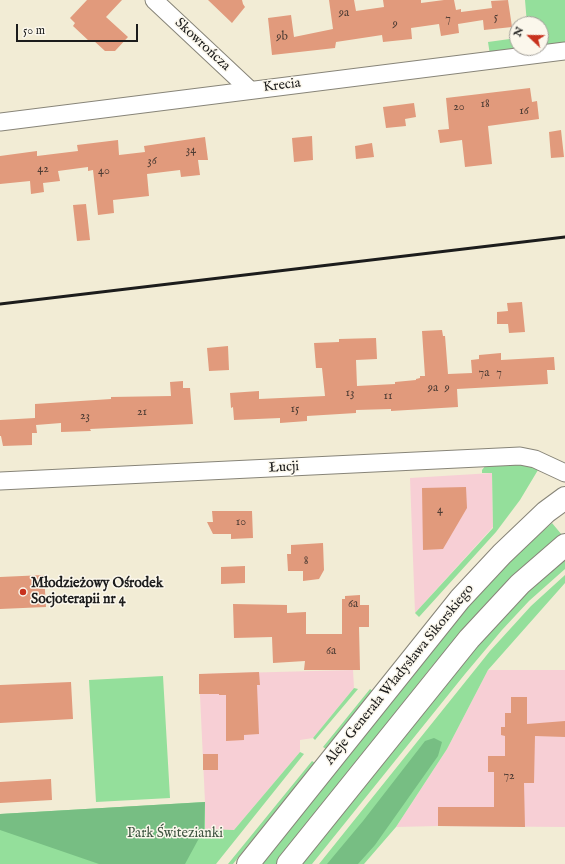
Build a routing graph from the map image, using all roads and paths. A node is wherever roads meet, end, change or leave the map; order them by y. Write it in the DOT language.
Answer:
graph roads {
  1 [pos="154,0"];
  2 [pos="565,51"];
  3 [pos="250,90"];
  4 [pos="0,122"];
  5 [pos="565,473"];
  6 [pos="0,481"];
  7 [pos="565,498"];
  8 [pos="565,544"];
  9 [pos="248,864"];
  10 [pos="288,864"];
  1 -- 3 [label="street, Skowrończa"];
  2 -- 3 [label="street, Krecia"];
  3 -- 4 [label="street, Krecia"];
  5 -- 6 [label="street, Łucji"];
  7 -- 9 [label="main road, Aleje Generała Władysława Sikorskiego"];
  8 -- 10 [label="main road"];
}
